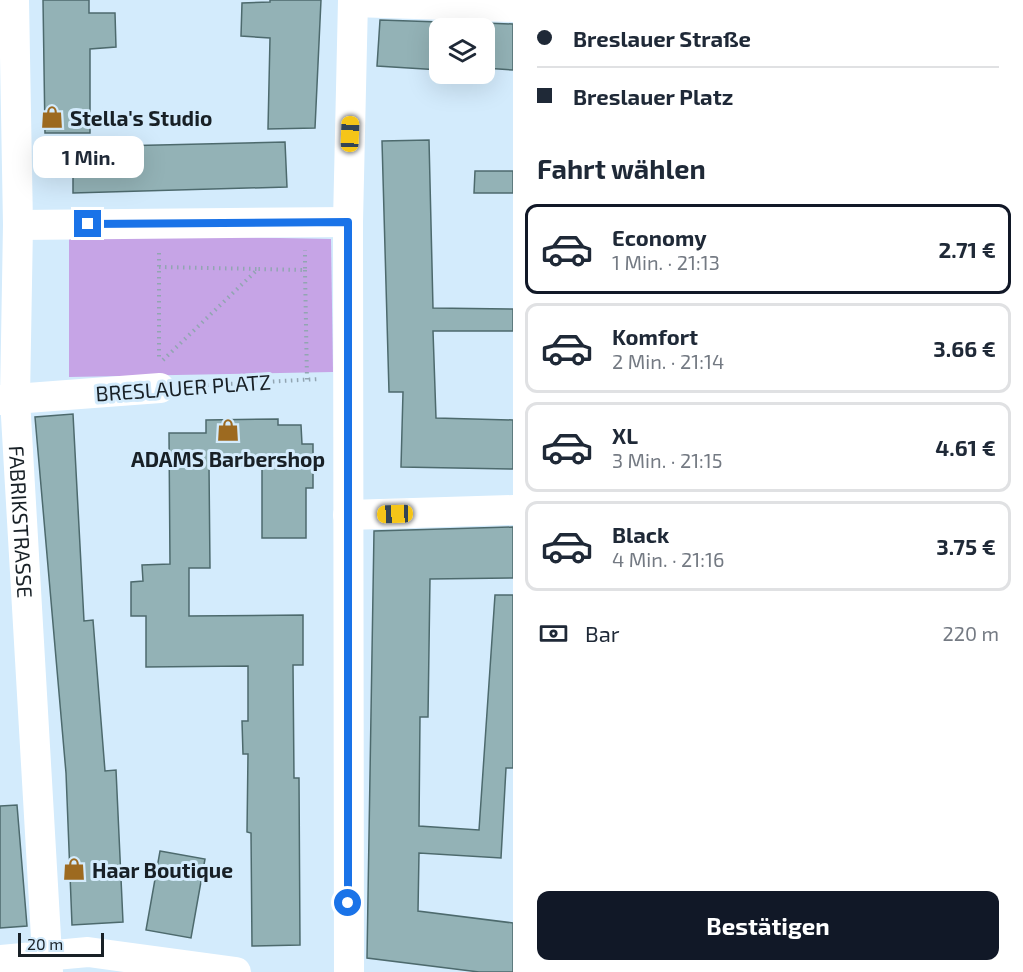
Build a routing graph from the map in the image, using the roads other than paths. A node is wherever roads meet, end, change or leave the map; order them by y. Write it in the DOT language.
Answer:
graph roads {
  1 [pos="14,0"];
  2 [pos="353,1"];
  3 [pos="513,7"];
  4 [pos="348,222"];
  5 [pos="18,225"];
  6 [pos="160,388"];
  7 [pos="8,400"];
  8 [pos="513,510"];
  9 [pos="348,515"];
  10 [pos="0,960"];
  11 [pos="47,963"];
  12 [pos="236,972"];
  13 [pos="349,972"];
  1 -- 5 [label="street, FABRIKSTRASSE"];
  2 -- 3 [label="street"];
  2 -- 4 [label="street"];
  4 -- 5 [label="street"];
  4 -- 9 [label="street"];
  5 -- 7 [label="street, FABRIKSTRASSE"];
  6 -- 7 [label="street, BRESLAUER PLATZ"];
  7 -- 11 [label="street, FABRIKSTRASSE"];
  8 -- 9 [label="street"];
  9 -- 13 [label="street"];
  10 -- 11 [label="street"];
  11 -- 12 [label="street"];
}
